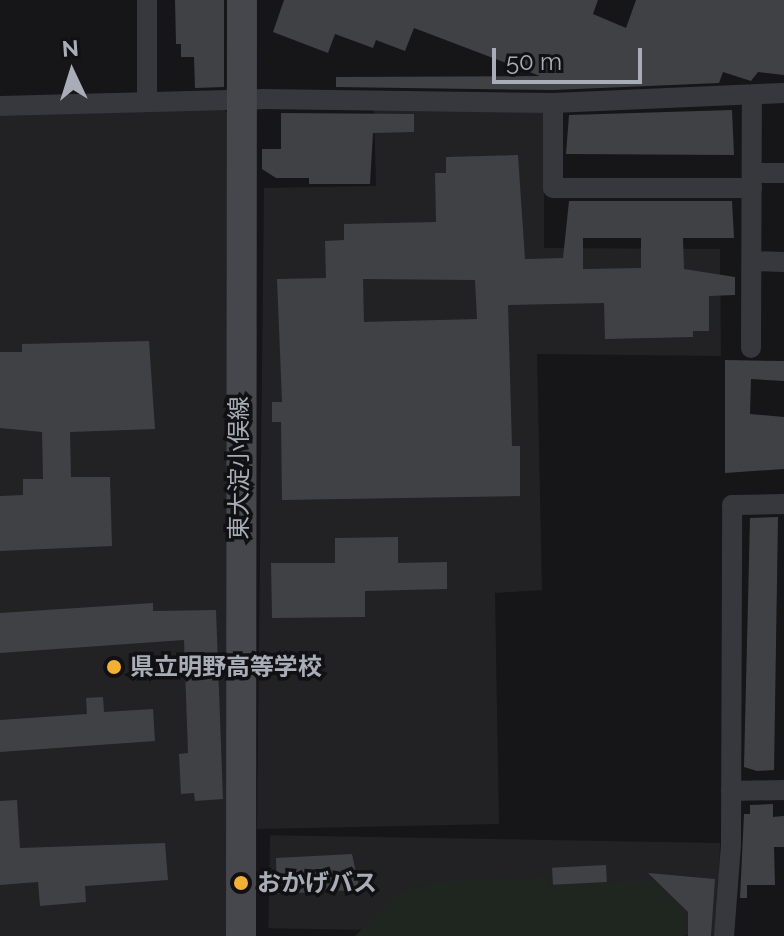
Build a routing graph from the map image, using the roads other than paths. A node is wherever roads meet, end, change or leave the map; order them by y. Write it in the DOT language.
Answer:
graph roads {
  1 [pos="147,0"];
  2 [pos="242,0"];
  3 [pos="784,93"];
  4 [pos="752,96"];
  5 [pos="241,100"];
  6 [pos="147,102"];
  7 [pos="553,103"];
  8 [pos="0,106"];
  9 [pos="784,173"];
  10 [pos="752,181"];
  11 [pos="752,261"];
  12 [pos="784,262"];
  13 [pos="751,348"];
  14 [pos="784,504"];
  15 [pos="784,790"];
  16 [pos="731,791"];
  17 [pos="241,936"];
  18 [pos="724,936"];
  1 -- 6 [label="street"];
  2 -- 5 [label="main road, 東大淀小俣線"];
  3 -- 4 [label="street"];
  4 -- 7 [label="street"];
  4 -- 10 [label="street"];
  5 -- 6 [label="street"];
  5 -- 7 [label="street"];
  5 -- 17 [label="main road, 東大淀小俣線"];
  6 -- 8 [label="street"];
  7 -- 10 [label="street"];
  9 -- 10 [label="street"];
  10 -- 11 [label="street"];
  11 -- 12 [label="street"];
  11 -- 13 [label="street"];
  14 -- 16 [label="street"];
  15 -- 16 [label="street"];
  16 -- 18 [label="street"];
}
